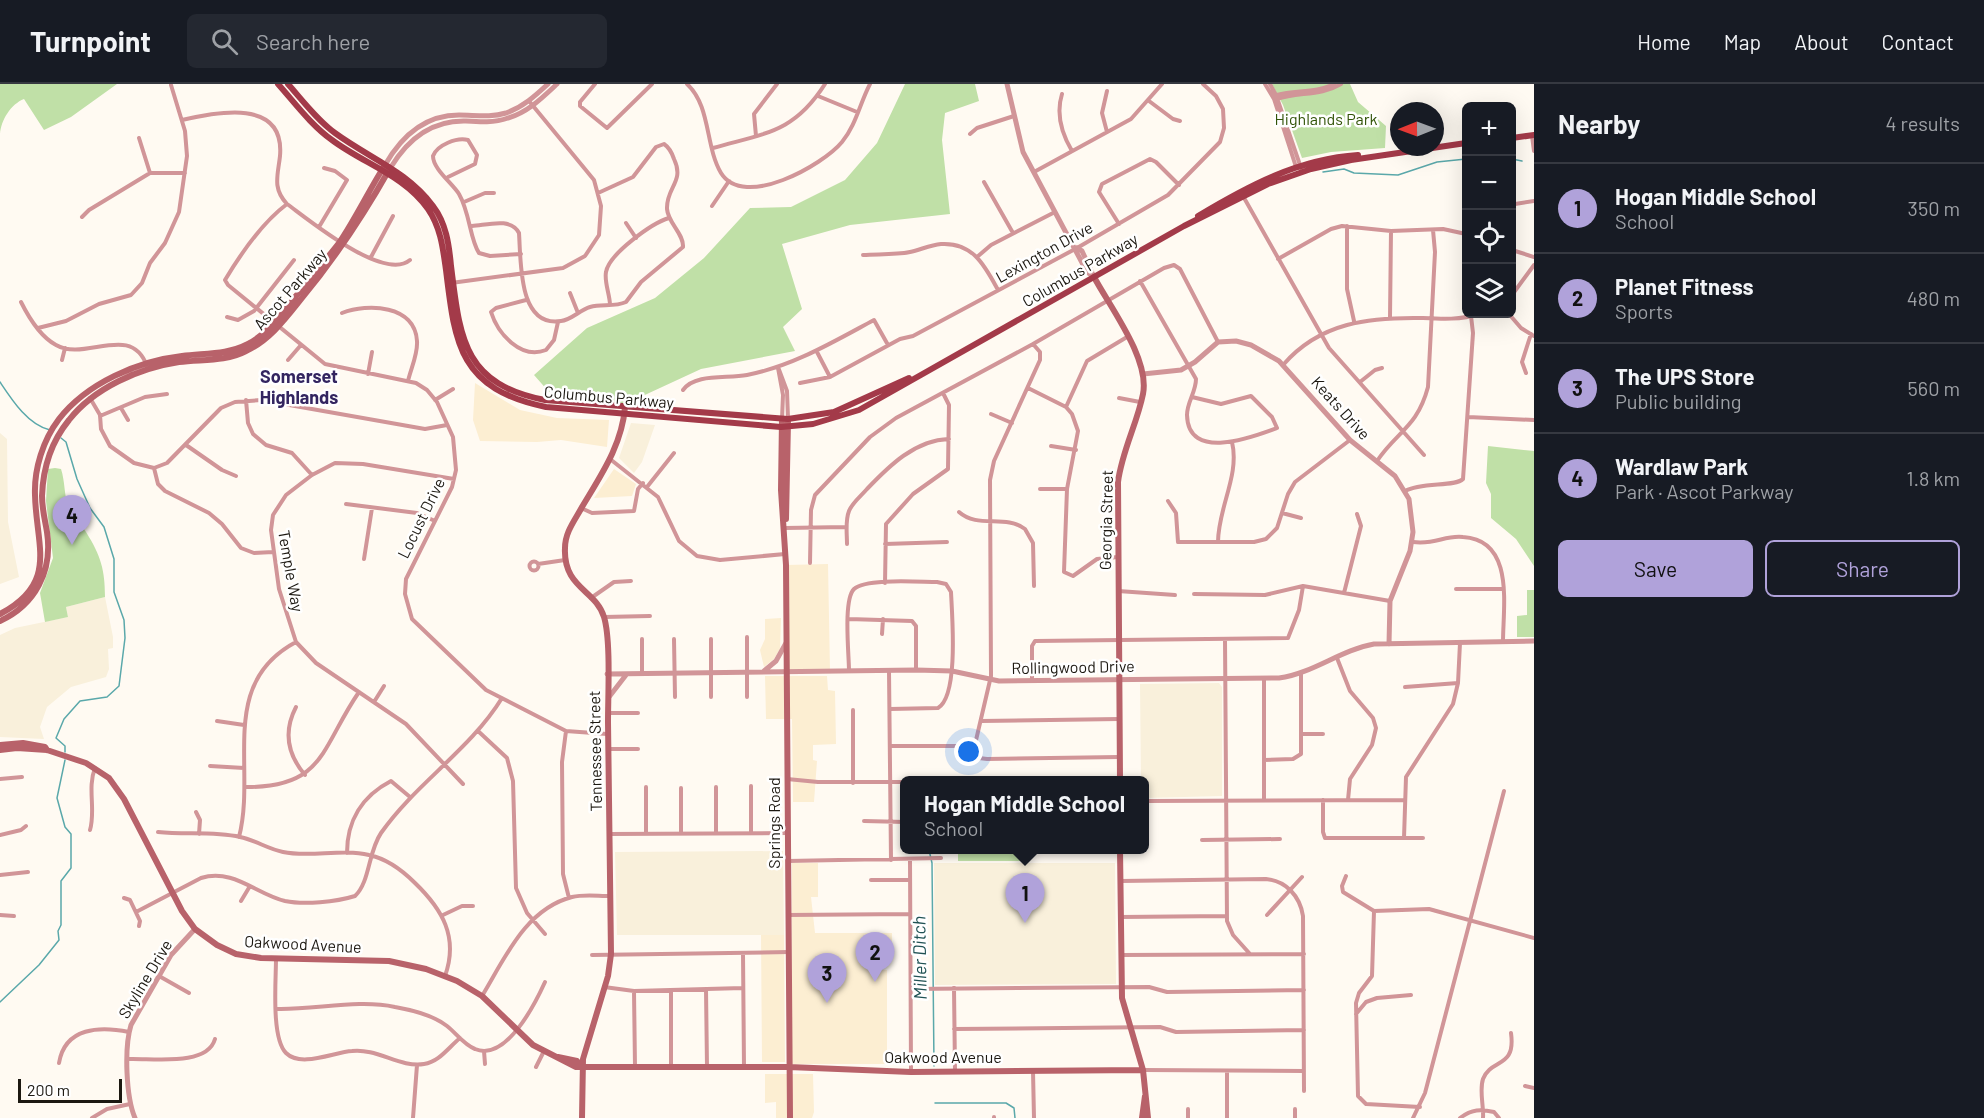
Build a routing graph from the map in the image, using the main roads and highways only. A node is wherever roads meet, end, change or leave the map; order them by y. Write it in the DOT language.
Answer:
graph roads {
  1 [pos="278,84"];
  2 [pos="288,84"];
  3 [pos="1533,136"];
  4 [pos="1516,138"];
  5 [pos="1462,144"];
  6 [pos="386,169"];
  7 [pos="1094,277"];
  8 [pos="926,372"];
  9 [pos="88,396"];
  10 [pos="624,410"];
  11 [pos="785,419"];
  12 [pos="780,427"];
  13 [pos="788,427"];
  14 [pos="785,528"];
  15 [pos="0,614"];
  16 [pos="0,621"];
  17 [pos="0,745"];
  18 [pos="0,750"];
  19 [pos="47,750"];
  20 [pos="1120,776"];
  21 [pos="1120,854"];
  22 [pos="582,1066"];
  23 [pos="789,1067"];
  24 [pos="1143,1070"];
  25 [pos="1145,1092"];
  26 [pos="582,1118"];
  27 [pos="790,1118"];
  28 [pos="1142,1118"];
  29 [pos="1148,1118"];
  1 -- 6 [label="main road, Columbus Parkway"];
  2 -- 6 [label="main road, Columbus Parkway"];
  3 -- 4 [label="main road"];
  5 -- 7 [label="main road, Columbus Parkway"];
  6 -- 9 [label="main road, Ascot Parkway"];
  6 -- 10 [label="main road, Columbus Parkway"];
  7 -- 8 [label="main road, Columbus Parkway"];
  7 -- 20 [label="main road, Georgia Street"];
  8 -- 11 [label="main road, Columbus Parkway"];
  8 -- 13 [label="main road, Columbus Parkway"];
  9 -- 15 [label="main road, Ascot Parkway"];
  9 -- 16 [label="main road, Ascot Parkway"];
  10 -- 11 [label="main road, Columbus Parkway"];
  10 -- 12 [label="main road, Columbus Parkway"];
  10 -- 22 [label="main road, Tennessee Street"];
  11 -- 12 [label="main road, Springs Road"];
  11 -- 13 [label="main road, Springs Road"];
  12 -- 13 [label="main road, Columbus Parkway"];
  12 -- 14 [label="main road, Springs Road"];
  13 -- 14 [label="main road, Springs Road"];
  14 -- 23 [label="main road, Springs Road"];
  17 -- 19 [label="main road, Oakwood Avenue"];
  18 -- 19 [label="main road, Oakwood Avenue"];
  19 -- 22 [label="main road, Oakwood Avenue"];
  21 -- 24 [label="main road"];
  22 -- 23 [label="main road, Oakwood Avenue"];
  22 -- 26 [label="main road, Tennessee Street"];
  23 -- 24 [label="main road, Oakwood Avenue"];
  23 -- 27 [label="main road, Springs Road"];
  24 -- 25 [label="main road"];
  25 -- 28 [label="main road"];
  25 -- 29 [label="main road"];
}
